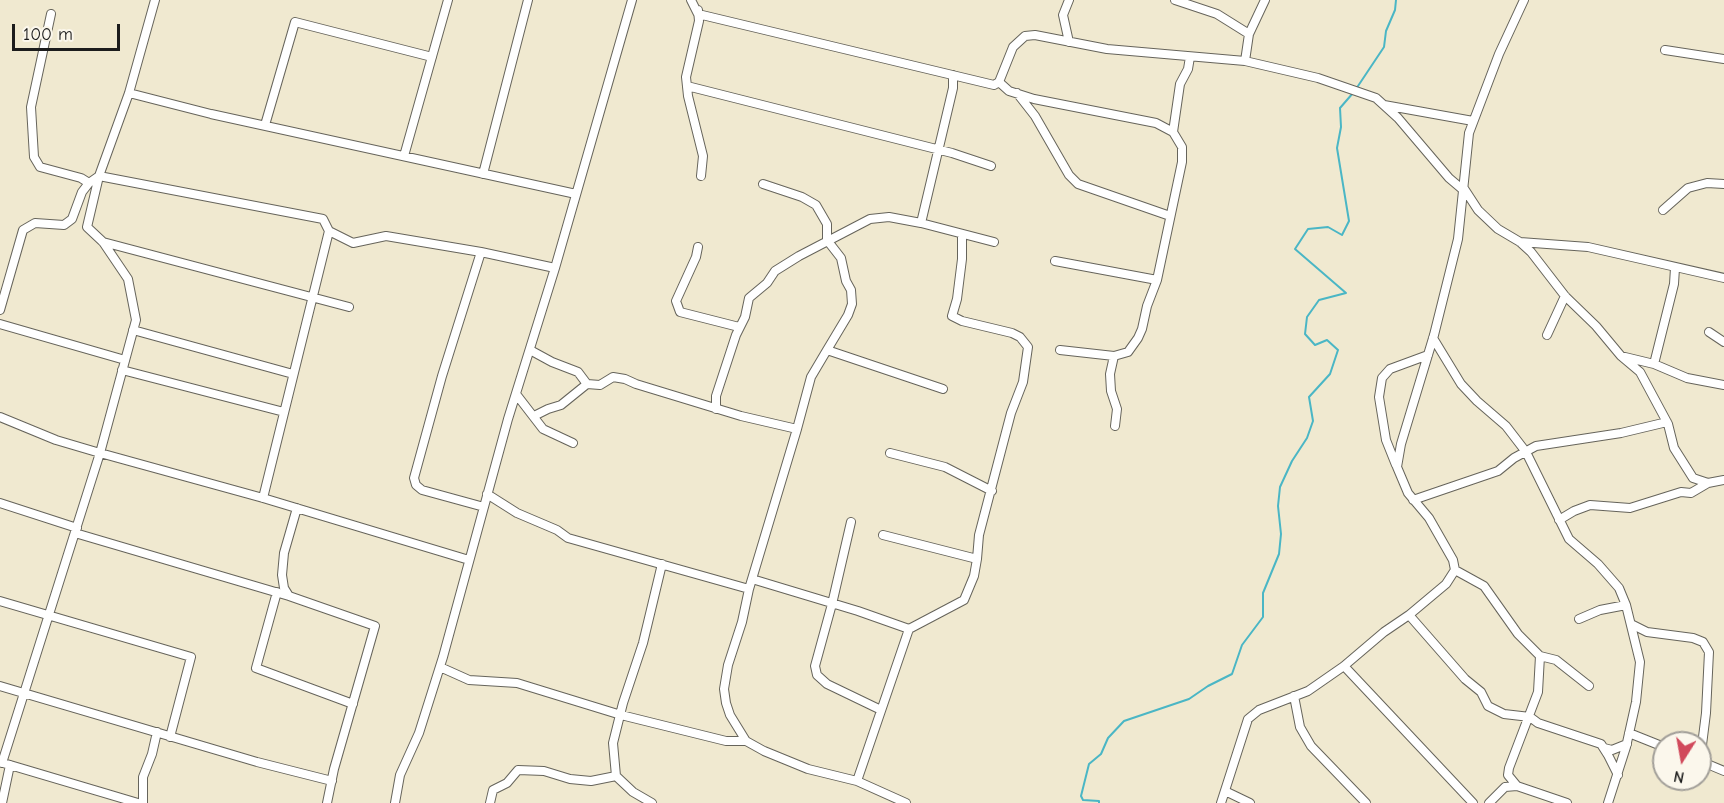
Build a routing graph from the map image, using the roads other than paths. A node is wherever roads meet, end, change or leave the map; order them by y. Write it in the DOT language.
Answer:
graph roads {
  1 [pos="155,0"];
  2 [pos="448,0"];
  3 [pos="528,0"];
  4 [pos="632,0"];
  5 [pos="691,0"];
  6 [pos="697,0"];
  7 [pos="1070,0"];
  8 [pos="1175,0"];
  9 [pos="1265,0"];
  10 [pos="1524,0"];
  11 [pos="51,14"];
  12 [pos="698,14"];
  13 [pos="1249,34"];
  14 [pos="1069,42"];
  15 [pos="1665,50"];
  16 [pos="432,57"];
  17 [pos="1190,57"];
  18 [pos="1724,59"];
  19 [pos="1245,61"];
  20 [pos="953,75"];
  21 [pos="999,82"];
  22 [pos="687,86"];
  23 [pos="129,93"];
  24 [pos="1017,93"];
  25 [pos="1384,105"];
  26 [pos="1473,121"];
  27 [pos="265,125"];
  28 [pos="1173,132"];
  29 [pos="939,150"];
  30 [pos="404,156"];
  31 [pos="991,166"];
  32 [pos="483,174"];
  33 [pos="99,176"];
  34 [pos="701,176"];
  35 [pos="89,183"];
  36 [pos="763,184"];
  37 [pos="1724,184"];
  38 [pos="1462,188"];
  39 [pos="576,194"];
  40 [pos="1664,210"];
  41 [pos="1170,216"];
  42 [pos="921,224"];
  43 [pos="329,231"];
  44 [pos="963,234"];
  45 [pos="827,240"];
  46 [pos="103,242"];
  47 [pos="994,242"];
  48 [pos="1521,242"];
  49 [pos="698,247"];
  50 [pos="481,252"];
  51 [pos="1055,261"];
  52 [pos="555,268"];
  53 [pos="1675,268"];
  54 [pos="1724,278"];
  55 [pos="1157,280"];
  56 [pos="1565,296"];
  57 [pos="312,297"];
  58 [pos="349,307"];
  59 [pos="0,310"];
  60 [pos="0,324"];
  61 [pos="739,327"];
  62 [pos="133,330"];
  63 [pos="1709,332"];
  64 [pos="1547,335"];
  65 [pos="1433,338"];
  66 [pos="1724,342"];
  67 [pos="530,350"];
  68 [pos="827,350"];
  69 [pos="1060,350"];
  70 [pos="1428,355"];
  71 [pos="1114,356"];
  72 [pos="1621,356"];
  73 [pos="125,360"];
  74 [pos="1654,364"];
  75 [pos="122,370"];
  76 [pos="293,374"];
  77 [pos="587,384"];
  78 [pos="1724,385"];
  79 [pos="943,389"];
  80 [pos="516,394"];
  81 [pos="716,409"];
  82 [pos="284,412"];
  83 [pos="534,416"];
  84 [pos="0,417"];
  85 [pos="1667,422"];
  86 [pos="1115,426"];
  87 [pos="797,429"];
  88 [pos="573,443"];
  89 [pos="1525,451"];
  90 [pos="100,453"];
  91 [pos="890,453"];
  92 [pos="1397,467"];
  93 [pos="1724,480"];
  94 [pos="1707,483"];
  95 [pos="992,491"];
  96 [pos="487,494"];
  97 [pos="263,498"];
  98 [pos="1413,500"];
  99 [pos="0,502"];
  100 [pos="484,507"];
  101 [pos="297,508"];
  102 [pos="1559,520"];
  103 [pos="851,522"];
  104 [pos="76,530"];
  105 [pos="883,535"];
  106 [pos="977,559"];
  107 [pos="469,561"];
  108 [pos="662,564"];
  109 [pos="1455,570"];
  110 [pos="752,579"];
  111 [pos="749,589"];
  112 [pos="277,592"];
  113 [pos="289,596"];
  114 [pos="0,601"];
  115 [pos="832,604"];
  116 [pos="1626,605"];
  117 [pos="1409,615"];
  118 [pos="49,616"];
  119 [pos="1579,619"];
  120 [pos="1631,624"];
  121 [pos="909,629"];
  122 [pos="1540,656"];
  123 [pos="1344,666"];
  124 [pos="440,667"];
  125 [pos="0,686"];
  126 [pos="1588,686"];
  127 [pos="25,693"];
  128 [pos="1294,696"];
  129 [pos="353,704"];
  130 [pos="881,710"];
  131 [pos="621,715"];
  132 [pos="1530,717"];
  133 [pos="1704,731"];
  134 [pos="156,732"];
  135 [pos="1629,733"];
  136 [pos="170,737"];
  137 [pos="746,741"];
  138 [pos="1652,742"];
  139 [pos="1627,744"];
  140 [pos="1604,748"];
  141 [pos="4,763"];
  142 [pos="1617,775"];
  143 [pos="616,776"];
  144 [pos="332,781"];
  145 [pos="857,781"];
  146 [pos="1517,786"];
  147 [pos="1225,791"];
  148 [pos="2,803"];
  149 [pos="138,803"];
  150 [pos="143,803"];
  151 [pos="327,803"];
  152 [pos="395,803"];
  153 [pos="490,803"];
  154 [pos="652,803"];
  155 [pos="906,803"];
  156 [pos="1221,803"];
  157 [pos="1250,803"];
  158 [pos="1366,803"];
  159 [pos="1473,803"];
  160 [pos="1489,803"];
  161 [pos="1567,803"];
  162 [pos="1608,803"];
  1 -- 23 [label="street"];
  2 -- 16 [label="street"];
  3 -- 32 [label="street"];
  4 -- 39 [label="street"];
  5 -- 12 [label="street"];
  6 -- 12 [label="street"];
  7 -- 14 [label="street"];
  8 -- 13 [label="street"];
  9 -- 13 [label="street"];
  10 -- 26 [label="street"];
  11 -- 35 [label="street"];
  12 -- 20 [label="street"];
  12 -- 22 [label="street"];
  13 -- 19 [label="street"];
  14 -- 17 [label="street"];
  14 -- 21 [label="street"];
  15 -- 18 [label="street"];
  16 -- 27 [label="street"];
  16 -- 30 [label="street"];
  17 -- 19 [label="street"];
  17 -- 28 [label="street"];
  19 -- 25 [label="street"];
  20 -- 21 [label="street"];
  20 -- 29 [label="street"];
  21 -- 24 [label="street"];
  22 -- 29 [label="street"];
  22 -- 34 [label="street"];
  23 -- 27 [label="street"];
  23 -- 33 [label="street"];
  24 -- 28 [label="street"];
  24 -- 41 [label="street"];
  25 -- 26 [label="street"];
  25 -- 38 [label="street"];
  26 -- 38 [label="street"];
  27 -- 30 [label="street"];
  28 -- 41 [label="street"];
  29 -- 31 [label="street"];
  29 -- 42 [label="street"];
  30 -- 32 [label="street"];
  32 -- 39 [label="street"];
  33 -- 35 [label="street"];
  33 -- 43 [label="street"];
  33 -- 46 [label="street"];
  35 -- 59 [label="street"];
  36 -- 45 [label="street"];
  37 -- 40 [label="street"];
  38 -- 48 [label="street"];
  38 -- 65 [label="street"];
  39 -- 52 [label="street"];
  41 -- 55 [label="street"];
  42 -- 44 [label="street"];
  42 -- 45 [label="street"];
  43 -- 50 [label="street"];
  43 -- 57 [label="street"];
  44 -- 47 [label="street"];
  44 -- 95 [label="street"];
  45 -- 61 [label="street"];
  45 -- 68 [label="street"];
  46 -- 57 [label="street"];
  46 -- 62 [label="street"];
  48 -- 53 [label="street"];
  48 -- 56 [label="street"];
  49 -- 61 [label="street"];
  50 -- 52 [label="street"];
  50 -- 100 [label="street"];
  51 -- 55 [label="street"];
  52 -- 67 [label="street"];
  53 -- 54 [label="street"];
  53 -- 74 [label="street"];
  55 -- 71 [label="street"];
  56 -- 64 [label="street"];
  56 -- 72 [label="street"];
  57 -- 58 [label="street"];
  57 -- 76 [label="street"];
  60 -- 73 [label="street"];
  61 -- 81 [label="street"];
  62 -- 73 [label="street"];
  62 -- 76 [label="street"];
  63 -- 66 [label="street"];
  65 -- 70 [label="street"];
  65 -- 89 [label="street"];
  67 -- 77 [label="street"];
  67 -- 80 [label="street"];
  68 -- 79 [label="street"];
  68 -- 87 [label="street"];
  69 -- 71 [label="street"];
  70 -- 92 [label="street"];
  70 -- 92 [label="street"];
  71 -- 86 [label="street"];
  72 -- 74 [label="street"];
  72 -- 85 [label="street"];
  73 -- 75 [label="street"];
  74 -- 78 [label="street"];
  75 -- 82 [label="street"];
  75 -- 90 [label="street"];
  76 -- 82 [label="street"];
  77 -- 81 [label="street"];
  77 -- 83 [label="street"];
  80 -- 83 [label="street"];
  80 -- 96 [label="street"];
  81 -- 87 [label="street"];
  82 -- 97 [label="street"];
  83 -- 88 [label="street"];
  84 -- 90 [label="street"];
  85 -- 89 [label="street"];
  85 -- 94 [label="street"];
  87 -- 110 [label="street"];
  89 -- 98 [label="street"];
  89 -- 102 [label="street"];
  90 -- 97 [label="street"];
  90 -- 104 [label="street"];
  91 -- 95 [label="street"];
  92 -- 98 [label="street"];
  93 -- 94 [label="street"];
  94 -- 102 [label="street"];
  95 -- 106 [label="street"];
  96 -- 100 [label="street"];
  96 -- 108 [label="street"];
  97 -- 101 [label="street"];
  98 -- 109 [label="street"];
  99 -- 104 [label="street"];
  100 -- 107 [label="street"];
  101 -- 107 [label="street"];
  101 -- 113 [label="street"];
  102 -- 116 [label="street"];
  103 -- 115 [label="street"];
  104 -- 112 [label="street"];
  104 -- 118 [label="street"];
  105 -- 106 [label="street"];
  106 -- 121 [label="street"];
  107 -- 124 [label="street"];
  108 -- 111 [label="street"];
  108 -- 131 [label="street"];
  109 -- 117 [label="street"];
  109 -- 122 [label="street"];
  110 -- 111 [label="street"];
  110 -- 115 [label="street"];
  111 -- 137 [label="street"];
  112 -- 113 [label="street"];
  112 -- 129 [label="street"];
  113 -- 129 [label="street"];
  114 -- 118 [label="street"];
  115 -- 121 [label="street"];
  115 -- 130 [label="street"];
  116 -- 119 [label="street"];
  116 -- 120 [label="street"];
  117 -- 123 [label="street"];
  117 -- 132 [label="street"];
  118 -- 127 [label="street"];
  118 -- 136 [label="street"];
  120 -- 133 [label="street"];
  120 -- 135 [label="street"];
  121 -- 130 [label="street"];
  122 -- 126 [label="street"];
  122 -- 132 [label="street"];
  123 -- 128 [label="street"];
  123 -- 159 [label="street"];
  124 -- 131 [label="street"];
  124 -- 152 [label="street"];
  125 -- 127 [label="street"];
  127 -- 134 [label="street"];
  127 -- 141 [label="street"];
  128 -- 147 [label="street"];
  128 -- 158 [label="street"];
  129 -- 144 [label="street"];
  130 -- 145 [label="street"];
  131 -- 137 [label="street"];
  131 -- 143 [label="street"];
  132 -- 140 [label="street"];
  132 -- 146 [label="street"];
  134 -- 136 [label="street"];
  134 -- 150 [label="street"];
  135 -- 138 [label="street"];
  135 -- 139 [label="street"];
  136 -- 144 [label="street"];
  137 -- 145 [label="street"];
  139 -- 140 [label="street"];
  139 -- 142 [label="street"];
  140 -- 142 [label="street"];
  141 -- 148 [label="street"];
  141 -- 149 [label="street"];
  142 -- 162 [label="street"];
  143 -- 153 [label="street"];
  143 -- 154 [label="street"];
  144 -- 151 [label="street"];
  145 -- 155 [label="street"];
  146 -- 160 [label="street"];
  146 -- 161 [label="street"];
  147 -- 156 [label="street"];
  147 -- 157 [label="street"];
}
